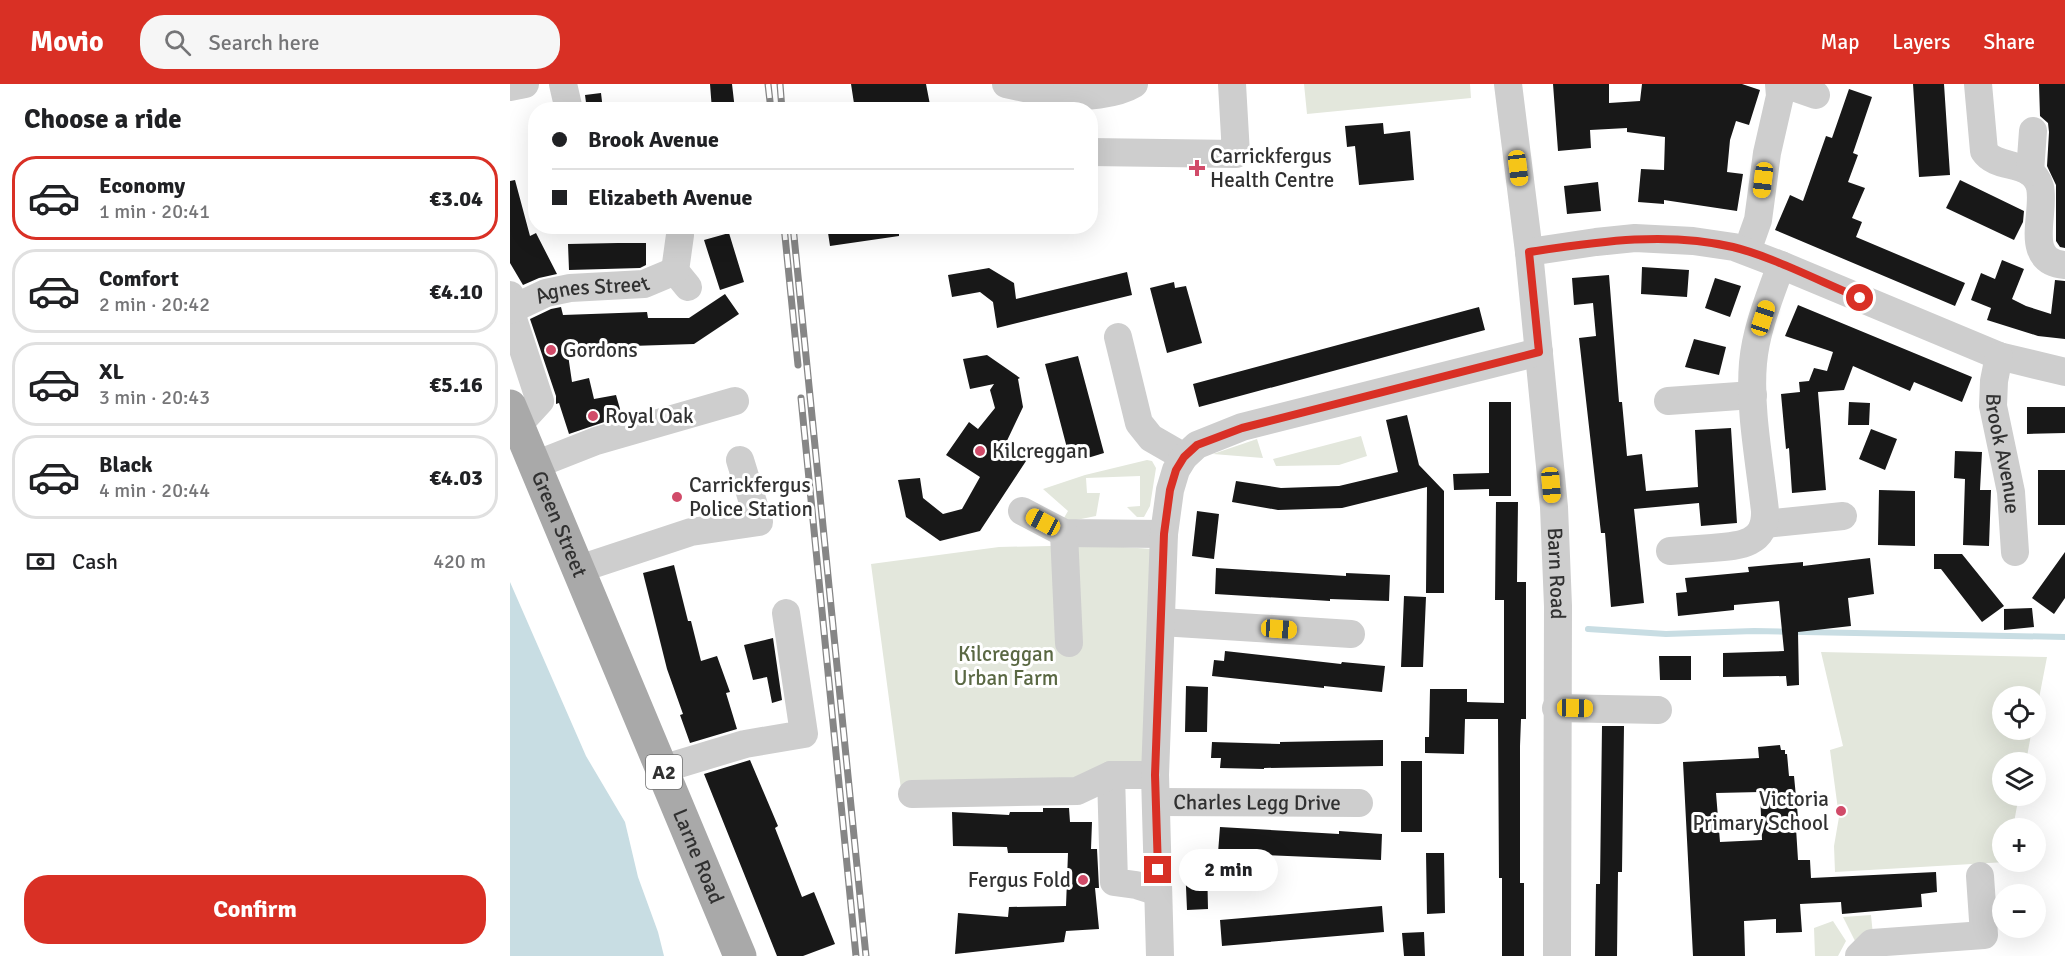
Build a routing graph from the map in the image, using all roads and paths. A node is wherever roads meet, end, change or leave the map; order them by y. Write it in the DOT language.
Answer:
graph roads {
  1 [pos="525,84"];
  2 [pos="562,84"];
  3 [pos="1006,84"];
  4 [pos="1134,84"];
  5 [pos="1232,84"];
  6 [pos="1508,84"];
  7 [pos="1978,84"];
  8 [pos="1780,86"];
  9 [pos="510,87"];
  10 [pos="1058,95"];
  11 [pos="1816,95"];
  12 [pos="567,102"];
  13 [pos="2033,131"];
  14 [pos="1098,152"];
  15 [pos="2030,172"];
  16 [pos="680,235"];
  17 [pos="1747,251"];
  18 [pos="1529,252"];
  19 [pos="1781,265"];
  20 [pos="2065,265"];
  21 [pos="511,305"];
  22 [pos="1118,337"];
  23 [pos="1539,352"];
  24 [pos="1999,356"];
  25 [pos="2065,372"];
  26 [pos="1753,395"];
  27 [pos="735,401"];
  28 [pos="1668,401"];
  29 [pos="514,416"];
  30 [pos="1184,457"];
  31 [pos="740,460"];
  32 [pos="534,465"];
  33 [pos="1022,511"];
  34 [pos="1843,516"];
  35 [pos="1765,524"];
  36 [pos="1064,533"];
  37 [pos="1164,534"];
  38 [pos="1670,551"];
  39 [pos="2015,552"];
  40 [pos="583,579"];
  41 [pos="786,613"];
  42 [pos="1161,622"];
  43 [pos="1351,634"];
  44 [pos="1069,643"];
  45 [pos="1556,708"];
  46 [pos="1658,710"];
  47 [pos="662,769"];
  48 [pos="1111,775"];
  49 [pos="1156,788"];
  50 [pos="912,794"];
  51 [pos="1359,803"];
  52 [pos="1980,876"];
  53 [pos="1158,892"];
  54 [pos="740,956"];
  55 [pos="1160,956"];
  56 [pos="1557,956"];
  57 [pos="1859,956"];
  1 -- 9 [label="street"];
  2 -- 12 [label="street"];
  3 -- 10 [label="street"];
  4 -- 10 [label="street"];
  5 -- 14 [label="street"];
  6 -- 18 [label="street, Barn Road"];
  7 -- 15 [label="street"];
  8 -- 11 [label="street"];
  8 -- 17 [label="street"];
  13 -- 15 [label="street"];
  15 -- 20 [label="street"];
  16 -- 21 [label="street, Agnes Street"];
  17 -- 18 [label="street"];
  17 -- 19 [label="street"];
  18 -- 23 [label="street, Barn Road"];
  19 -- 24 [label="street"];
  19 -- 26 [label="street"];
  21 -- 29 [label="street, Green Street"];
  22 -- 30 [label="street"];
  23 -- 30 [label="street"];
  23 -- 45 [label="street, Barn Road"];
  24 -- 25 [label="street"];
  24 -- 39 [label="street, Brook Avenue"];
  26 -- 28 [label="street"];
  26 -- 35 [label="street"];
  27 -- 32 [label="street"];
  29 -- 32 [label="main road, Green Street / A2"];
  30 -- 37 [label="street"];
  31 -- 40 [label="street"];
  32 -- 40 [label="main road, Green Street / A2"];
  33 -- 36 [label="street"];
  34 -- 35 [label="street"];
  35 -- 38 [label="street"];
  36 -- 37 [label="street"];
  36 -- 44 [label="street"];
  37 -- 42 [label="street"];
  40 -- 47 [label="main road, Larne Road / A2"];
  41 -- 47 [label="street"];
  42 -- 43 [label="street"];
  42 -- 49 [label="street"];
  45 -- 46 [label="street"];
  45 -- 56 [label="street, Barn Road"];
  47 -- 54 [label="main road, Larne Road / A2"];
  48 -- 49 [label="street, Charles Legg Drive"];
  48 -- 50 [label="street"];
  48 -- 53 [label="street"];
  49 -- 51 [label="street, Charles Legg Drive"];
  49 -- 53 [label="street"];
  52 -- 57 [label="street"];
  53 -- 55 [label="street"];
}
